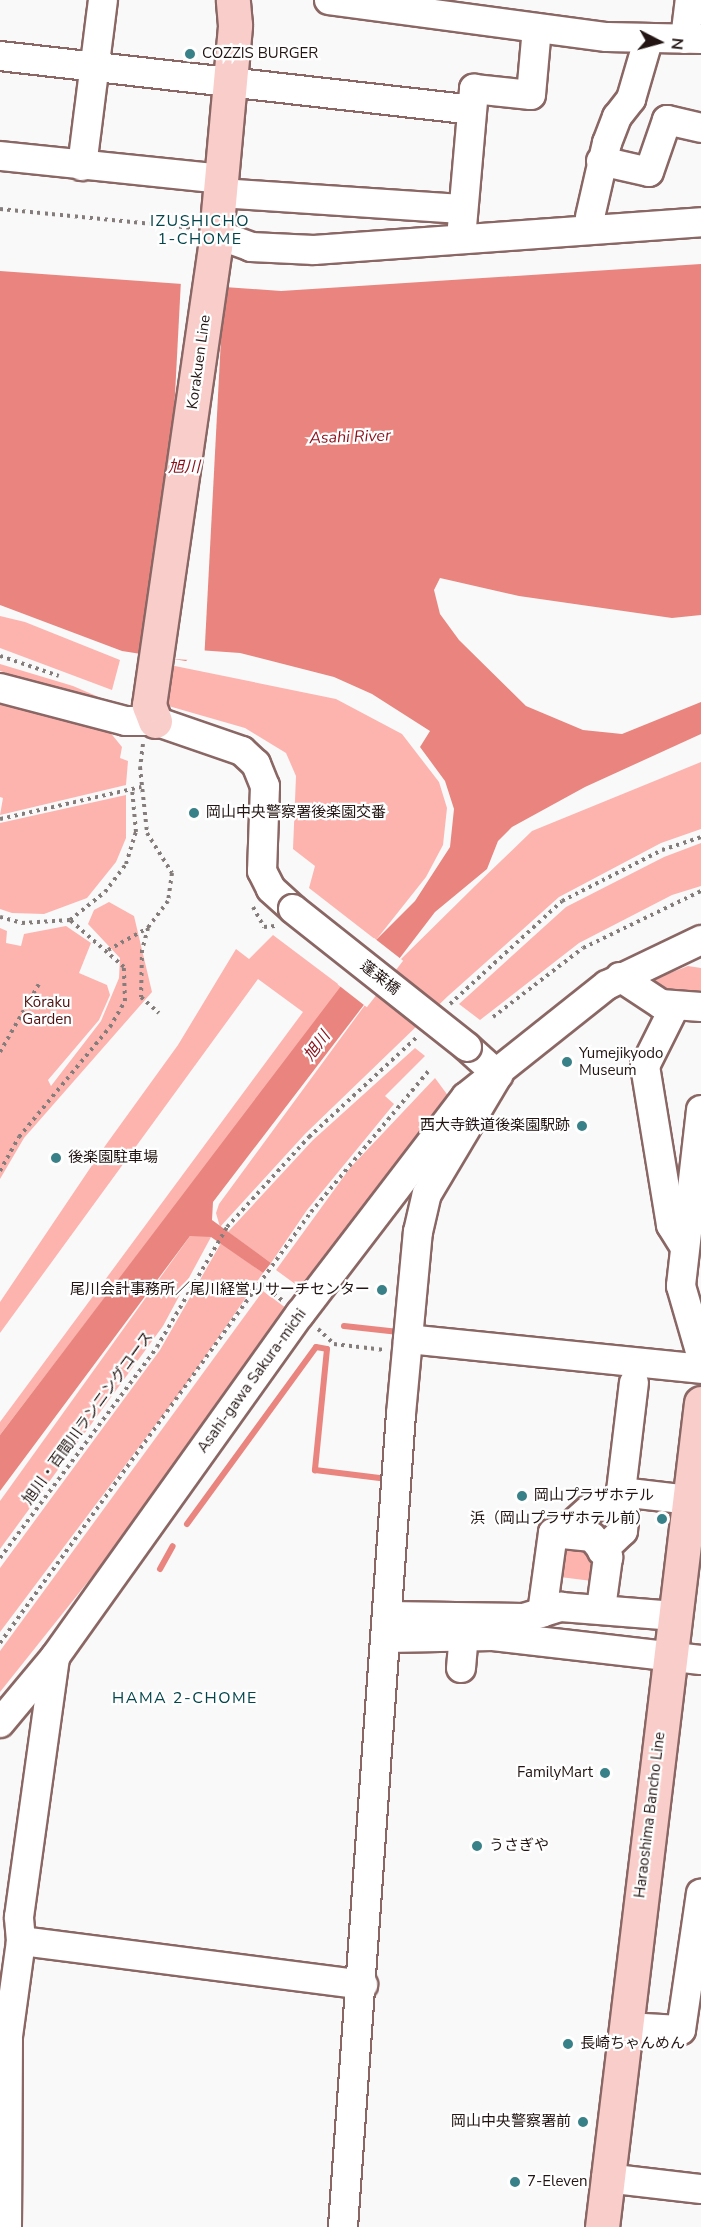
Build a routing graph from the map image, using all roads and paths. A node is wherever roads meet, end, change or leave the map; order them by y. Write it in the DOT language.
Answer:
graph roads {
  1 [pos="103,0"];
  2 [pos="233,0"];
  3 [pos="329,0"];
  4 [pos="690,0"];
  5 [pos="537,28"];
  6 [pos="693,39"];
  7 [pos="648,41"];
  8 [pos="0,56"];
  9 [pos="95,65"];
  10 [pos="230,81"];
  11 [pos="626,106"];
  12 [pos="471,110"];
  13 [pos="668,120"];
  14 [pos="701,128"];
  15 [pos="0,156"];
  16 [pos="601,161"];
  17 [pos="82,166"];
  18 [pos="220,186"];
  19 [pos="0,209"];
  20 [pos="701,222"];
  21 [pos="589,224"];
  22 [pos="461,227"];
  23 [pos="208,236"];
  24 [pos="0,687"];
  25 [pos="152,709"];
  26 [pos="141,787"];
  27 [pos="132,789"];
  28 [pos="0,819"];
  29 [pos="701,891"];
  30 [pos="0,917"];
  31 [pos="70,920"];
  32 [pos="148,928"];
  33 [pos="701,940"];
  34 [pos="108,950"];
  35 [pos="620,978"];
  36 [pos="39,984"];
  37 [pos="688,1007"];
  38 [pos="159,1013"];
  39 [pos="493,1017"];
  40 [pos="0,1052"];
  41 [pos="430,1069"];
  42 [pos="498,1075"];
  43 [pos="701,1110"];
  44 [pos="0,1171"];
  45 [pos="226,1227"];
  46 [pos="685,1247"];
  47 [pos="334,1344"];
  48 [pos="408,1346"];
  49 [pos="701,1355"];
  50 [pos="701,1369"];
  51 [pos="634,1383"];
  52 [pos="701,1403"];
  53 [pos="620,1500"];
  54 [pos="689,1500"];
  55 [pos="562,1534"];
  56 [pos="602,1551"];
  57 [pos="0,1558"];
  58 [pos="600,1608"];
  59 [pos="542,1613"];
  60 [pos="675,1616"];
  61 [pos="387,1627"];
  62 [pos="462,1628"];
  63 [pos="0,1642"];
  64 [pos="55,1657"];
  65 [pos="685,1658"];
  66 [pos="461,1668"];
  67 [pos="0,1723"];
  68 [pos="701,1893"];
  69 [pos="13,1924"];
  70 [pos="699,1926"];
  71 [pos="363,1985"];
  72 [pos="625,2027"];
  73 [pos="606,2178"];
  74 [pos="701,2189"];
  75 [pos="8,2227"];
  76 [pos="343,2227"];
  77 [pos="602,2227"];
  1 -- 9 [label="street"];
  2 -- 10 [label="main road, Korakuen Line"];
  3 -- 5 [label="street"];
  4 -- 6 [label="street"];
  5 -- 7 [label="street"];
  5 -- 12 [label="street"];
  6 -- 7 [label="street"];
  7 -- 11 [label="street"];
  8 -- 9 [label="street"];
  9 -- 10 [label="street"];
  9 -- 17 [label="street"];
  10 -- 12 [label="street"];
  10 -- 18 [label="main road, Korakuen Line"];
  11 -- 13 [label="street"];
  11 -- 16 [label="street"];
  12 -- 22 [label="street"];
  13 -- 14 [label="street"];
  13 -- 16 [label="street"];
  15 -- 17 [label="street"];
  16 -- 21 [label="street"];
  17 -- 18 [label="street"];
  18 -- 22 [label="street"];
  18 -- 23 [label="main road, Korakuen Line"];
  19 -- 23 [label="path"];
  20 -- 21 [label="street"];
  21 -- 22 [label="street"];
  22 -- 23 [label="street"];
  23 -- 25 [label="main road, Korakuen Line"];
  24 -- 25 [label="street, 蓬莱橋"];
  25 -- 26 [label="path"];
  25 -- 42 [label="street, 蓬莱橋, bridge"];
  26 -- 27 [label="path"];
  26 -- 32 [label="path"];
  27 -- 28 [label="path"];
  27 -- 31 [label="path"];
  29 -- 39 [label="path"];
  30 -- 31 [label="path"];
  31 -- 34 [label="path"];
  32 -- 34 [label="path"];
  32 -- 38 [label="path"];
  33 -- 35 [label="street, Asahi-gawa Sakura-michi"];
  34 -- 44 [label="path"];
  35 -- 37 [label="street"];
  35 -- 42 [label="street, Asahi-gawa Sakura-michi"];
  36 -- 40 [label="path"];
  37 -- 46 [label="street"];
  41 -- 63 [label="path"];
  42 -- 48 [label="street"];
  42 -- 64 [label="street, Asahi-gawa Sakura-michi"];
  43 -- 46 [label="street"];
  45 -- 57 [label="path, 旭川・百間川ランニングコース"];
  46 -- 49 [label="street"];
  47 -- 48 [label="path"];
  48 -- 50 [label="street"];
  48 -- 61 [label="street"];
  51 -- 53 [label="street"];
  52 -- 54 [label="main road, Haraoshima Bancho Line"];
  53 -- 54 [label="street"];
  53 -- 55 [label="street"];
  53 -- 56 [label="street"];
  54 -- 60 [label="main road, Haraoshima Bancho Line"];
  55 -- 56 [label="street"];
  55 -- 59 [label="street"];
  56 -- 58 [label="street"];
  58 -- 59 [label="street"];
  58 -- 60 [label="street"];
  59 -- 62 [label="street"];
  60 -- 65 [label="main road, Haraoshima Bancho Line"];
  61 -- 62 [label="street"];
  61 -- 71 [label="street"];
  62 -- 65 [label="street"];
  62 -- 66 [label="street"];
  64 -- 67 [label="street, Asahi-gawa Sakura-michi"];
  64 -- 69 [label="street"];
  65 -- 72 [label="main road, Haraoshima Bancho Line"];
  68 -- 70 [label="street"];
  69 -- 71 [label="street"];
  69 -- 75 [label="street"];
  70 -- 72 [label="street"];
  71 -- 76 [label="street"];
  72 -- 73 [label="main road, Haraoshima Bancho Line"];
  73 -- 74 [label="street"];
  73 -- 77 [label="main road, Haraoshima Bancho Line"];
}
